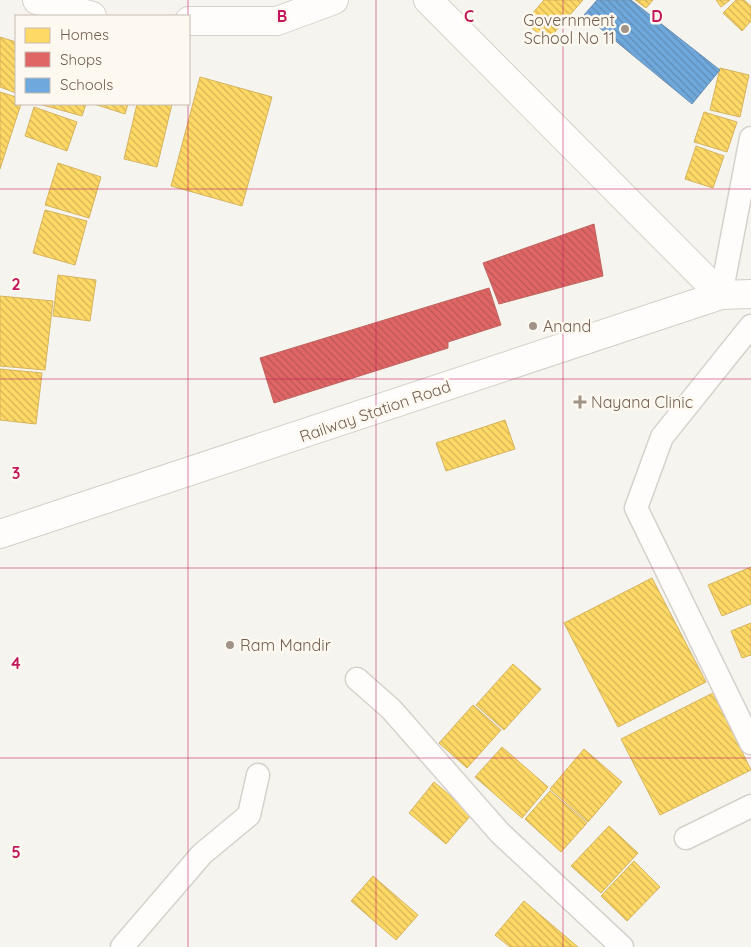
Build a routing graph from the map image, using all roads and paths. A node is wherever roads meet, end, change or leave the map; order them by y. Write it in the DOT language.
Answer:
graph roads {
  1 [pos="37,0"];
  2 [pos="334,0"];
  3 [pos="428,0"];
  4 [pos="89,15"];
  5 [pos="190,21"];
  6 [pos="751,138"];
  7 [pos="751,294"];
  8 [pos="721,295"];
  9 [pos="751,326"];
  10 [pos="0,534"];
  11 [pos="357,679"];
  12 [pos="751,743"];
  13 [pos="258,776"];
  14 [pos="751,806"];
  15 [pos="686,838"];
  16 [pos="122,947"];
  17 [pos="622,947"];
  1 -- 4 [label="main road"];
  2 -- 5 [label="main road"];
  3 -- 8 [label="main road"];
  6 -- 8 [label="street"];
  7 -- 8 [label="main road, Railway Station Road"];
  8 -- 10 [label="main road, Railway Station Road"];
  9 -- 12 [label="street"];
  11 -- 17 [label="street"];
  13 -- 16 [label="street"];
  14 -- 15 [label="street"];
}
